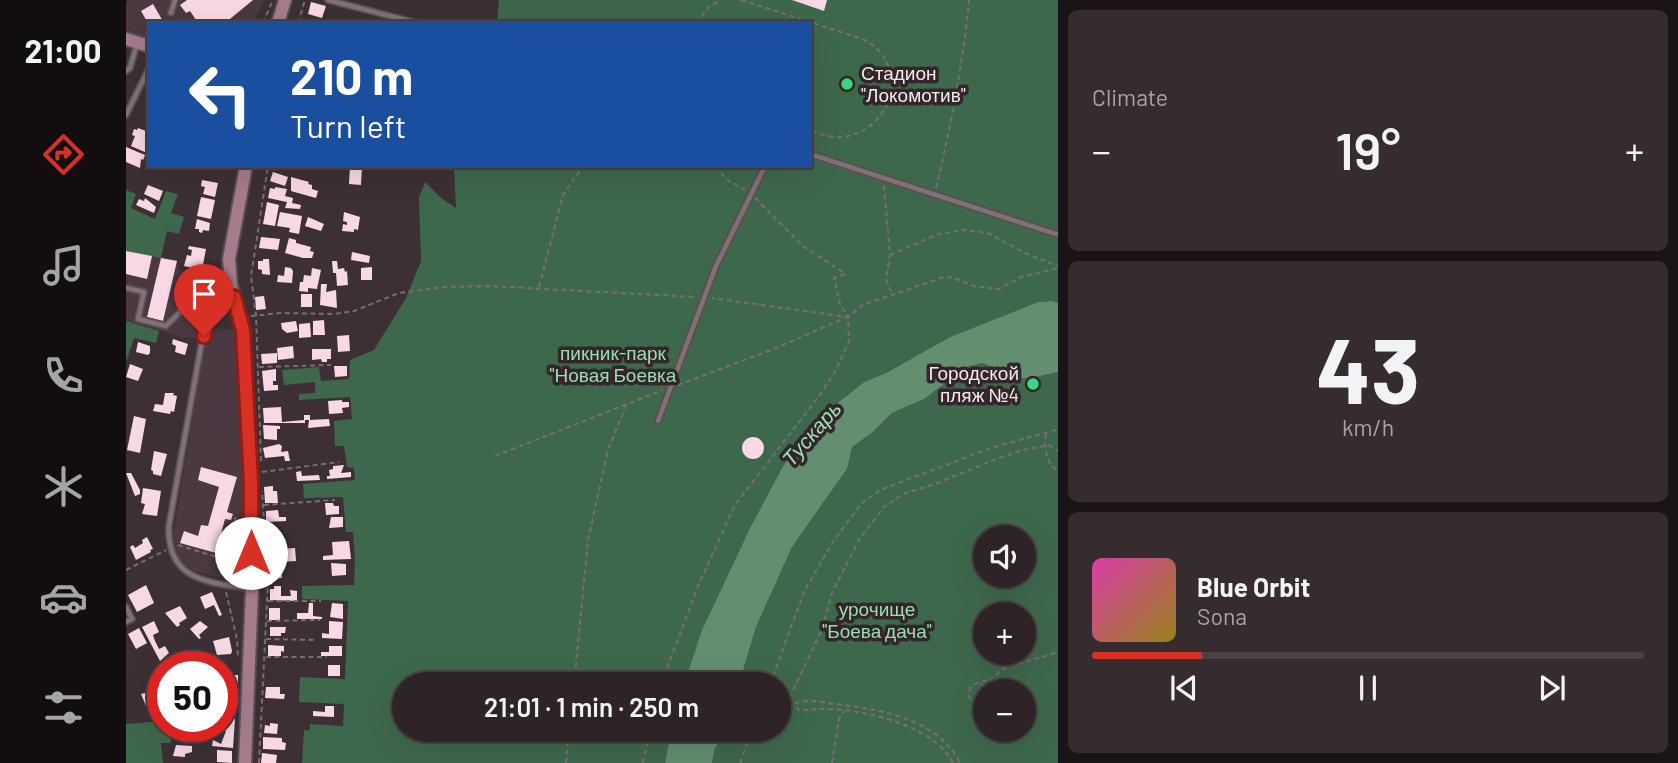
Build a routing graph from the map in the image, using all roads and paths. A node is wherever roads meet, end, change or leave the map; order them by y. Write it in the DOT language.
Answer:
graph roads {
  1 [pos="175,0"];
  2 [pos="305,0"];
  3 [pos="328,0"];
  4 [pos="721,0"];
  5 [pos="741,0"];
  6 [pos="970,0"];
  7 [pos="280,1"];
  8 [pos="172,13"];
  9 [pos="264,21"];
  10 [pos="278,21"];
  11 [pos="299,21"];
  12 [pos="409,21"];
  13 [pos="698,21"];
  14 [pos="807,21"];
  15 [pos="812,23"];
  16 [pos="137,43"];
  17 [pos="126,71"];
  18 [pos="147,72"];
  19 [pos="126,115"];
  20 [pos="812,131"];
  21 [pos="812,155"];
  22 [pos="246,168"];
  23 [pos="268,168"];
  24 [pos="582,168"];
  25 [pos="718,168"];
  26 [pos="764,168"];
  27 [pos="884,178"];
  28 [pos="751,194"];
  29 [pos="934,196"];
  30 [pos="1058,235"];
  31 [pos="890,255"];
  32 [pos="1058,267"];
  33 [pos="1058,267"];
  34 [pos="251,276"];
  35 [pos="126,288"];
  36 [pos="539,288"];
  37 [pos="893,295"];
  38 [pos="234,297"];
  39 [pos="705,298"];
  40 [pos="208,313"];
  41 [pos="848,317"];
  42 [pos="241,319"];
  43 [pos="331,365"];
  44 [pos="258,367"];
  45 [pos="627,404"];
  46 [pos="658,421"];
  47 [pos="1058,429"];
  48 [pos="1046,432"];
  49 [pos="1045,445"];
  50 [pos="1058,451"];
  51 [pos="339,463"];
  52 [pos="261,472"];
  53 [pos="1058,472"];
  54 [pos="335,500"];
  55 [pos="263,506"];
  56 [pos="169,549"];
  57 [pos="244,565"];
  58 [pos="126,570"];
  59 [pos="251,589"];
  60 [pos="267,601"];
  61 [pos="321,601"];
  62 [pos="126,607"];
  63 [pos="320,620"];
  64 [pos="266,621"];
  65 [pos="126,622"];
  66 [pos="265,639"];
  67 [pos="316,640"];
  68 [pos="1058,651"];
  69 [pos="264,657"];
  70 [pos="327,657"];
  71 [pos="575,672"];
  72 [pos="666,672"];
  73 [pos="774,672"];
  74 [pos="994,679"];
  75 [pos="973,686"];
  76 [pos="791,695"];
  77 [pos="973,701"];
  78 [pos="844,710"];
  79 [pos="568,742"];
  80 [pos="647,742"];
  81 [pos="747,742"];
  82 [pos="245,763"];
  83 [pos="566,763"];
  84 [pos="643,763"];
  85 [pos="740,763"];
  86 [pos="832,763"];
  87 [pos="953,763"];
  88 [pos="960,763"];
  1 -- 8 [label="lane"];
  2 -- 11 [label="path"];
  3 -- 12 [label="lane"];
  4 -- 13 [label="path"];
  5 -- 14 [label="path"];
  6 -- 29 [label="path"];
  7 -- 9 [label="path"];
  7 -- 10 [label="main road"];
  15 -- 20 [label="path"];
  16 -- 17 [label="lane"];
  18 -- 19 [label="lane"];
  21 -- 27 [label="lane"];
  22 -- 38 [label="main road"];
  23 -- 34 [label="path"];
  24 -- 36 [label="path"];
  25 -- 28 [label="path"];
  26 -- 28 [label="lane"];
  27 -- 29 [label="lane"];
  27 -- 31 [label="path"];
  28 -- 39 [label="lane"];
  28 -- 41 [label="path"];
  29 -- 30 [label="lane"];
  31 -- 32 [label="path"];
  31 -- 37 [label="path"];
  33 -- 37 [label="path"];
  35 -- 40 [label="lane"];
  36 -- 39 [label="path"];
  36 -- 42 [label="path"];
  37 -- 41 [label="path"];
  38 -- 40 [label="lane"];
  38 -- 42 [label="main road"];
  39 -- 41 [label="path"];
  39 -- 46 [label="lane"];
  40 -- 56 [label="lane"];
  41 -- 72 [label="path"];
  42 -- 59 [label="main road"];
  43 -- 44 [label="path"];
  45 -- 71 [label="path"];
  47 -- 48 [label="path"];
  48 -- 49 [label="path"];
  48 -- 73 [label="path"];
  49 -- 50 [label="path"];
  49 -- 53 [label="path"];
  49 -- 76 [label="path"];
  51 -- 52 [label="path"];
  54 -- 55 [label="path"];
  56 -- 57 [label="path"];
  56 -- 58 [label="path"];
  56 -- 59 [label="lane"];
  59 -- 82 [label="main road"];
  60 -- 61 [label="path"];
  62 -- 65 [label="lane"];
  63 -- 64 [label="path"];
  66 -- 67 [label="path"];
  68 -- 74 [label="path"];
  69 -- 70 [label="path"];
  75 -- 77 [label="path"];
  78 -- 86 [label="path"];
  78 -- 87 [label="path"];
  78 -- 88 [label="path"];
  79 -- 83 [label="path"];
  80 -- 84 [label="path"];
  81 -- 85 [label="path"];
}
